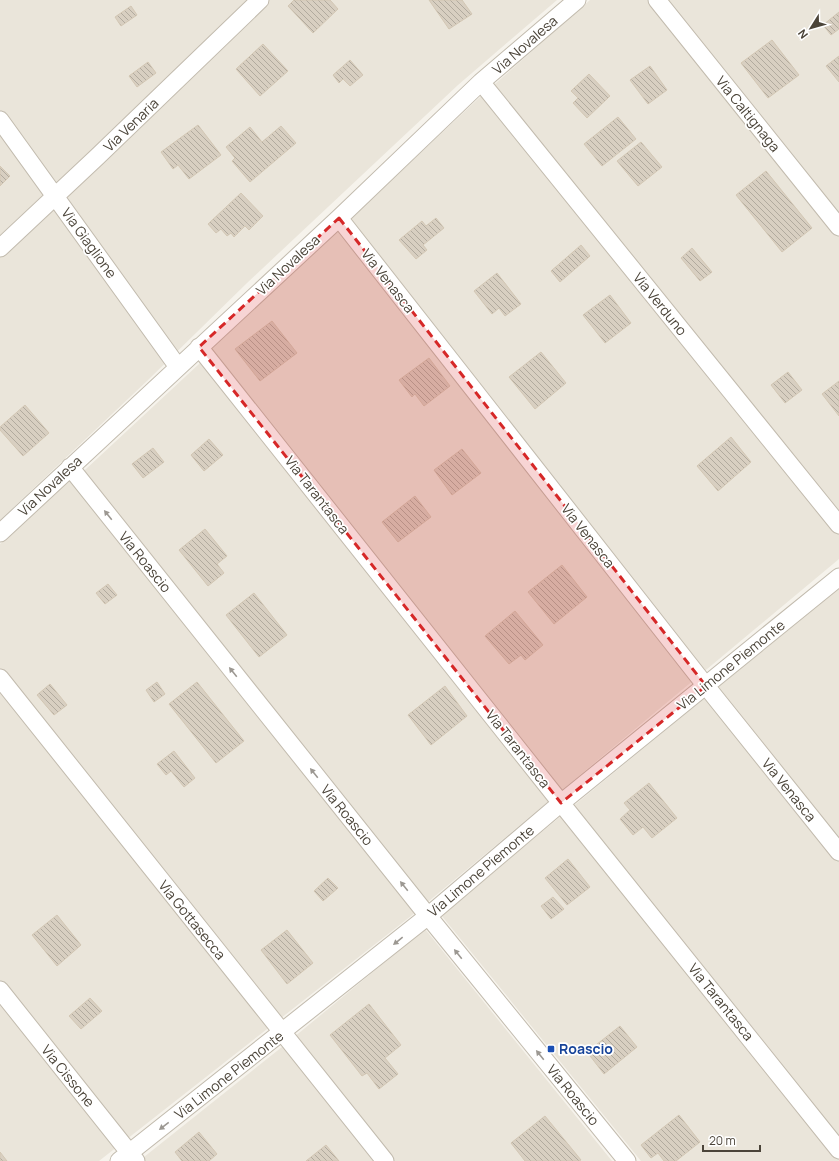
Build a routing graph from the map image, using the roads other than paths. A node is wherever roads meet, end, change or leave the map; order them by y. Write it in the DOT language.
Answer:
graph roads {
  1 [pos="260,0"];
  2 [pos="577,0"];
  3 [pos="657,0"];
  4 [pos="481,82"];
  5 [pos="0,120"];
  6 [pos="56,196"];
  7 [pos="339,218"];
  8 [pos="839,227"];
  9 [pos="0,248"];
  10 [pos="199,347"];
  11 [pos="178,367"];
  12 [pos="70,467"];
  13 [pos="839,525"];
  14 [pos="0,533"];
  15 [pos="839,577"];
  16 [pos="0,678"];
  17 [pos="706,686"];
  18 [pos="561,803"];
  19 [pos="839,852"];
  20 [pos="428,916"];
  21 [pos="0,990"];
  22 [pos="282,1033"];
  23 [pos="839,1150"];
  24 [pos="128,1158"];
  25 [pos="385,1161"];
  26 [pos="626,1161"];
  1 -- 6 [label="street, Via Venaria"];
  2 -- 4 [label="street, Via Novalesa"];
  3 -- 8 [label="street, Via Caltignaga"];
  4 -- 7 [label="street, Via Novalesa"];
  4 -- 13 [label="street, Via Verduno"];
  5 -- 6 [label="street, Via Giaglione"];
  6 -- 9 [label="street, Via Venaria"];
  6 -- 11 [label="street, Via Giaglione"];
  7 -- 10 [label="street, Via Novalesa"];
  7 -- 17 [label="street, Via Venasca"];
  10 -- 11 [label="street, Via Novalesa"];
  10 -- 18 [label="street, Via Tarantasca"];
  11 -- 12 [label="street, Via Novalesa"];
  12 -- 14 [label="street, Via Novalesa"];
  20 -- 12 [label="street, Via Roascio, one-way"];
  15 -- 17 [label="street, Via Limone Piemonte"];
  16 -- 22 [label="street, Via Gottasecca"];
  17 -- 18 [label="street, Via Limone Piemonte"];
  17 -- 19 [label="street, Via Venasca"];
  18 -- 20 [label="street, Via Limone Piemonte"];
  18 -- 23 [label="street, Via Tarantasca"];
  20 -- 22 [label="street, Via Limone Piemonte, one-way"];
  26 -- 20 [label="street, Via Roascio, one-way"];
  21 -- 24 [label="street, Via Cissone"];
  22 -- 24 [label="street, Via Limone Piemonte, one-way"];
  22 -- 25 [label="street, Via Gottasecca"];
}
